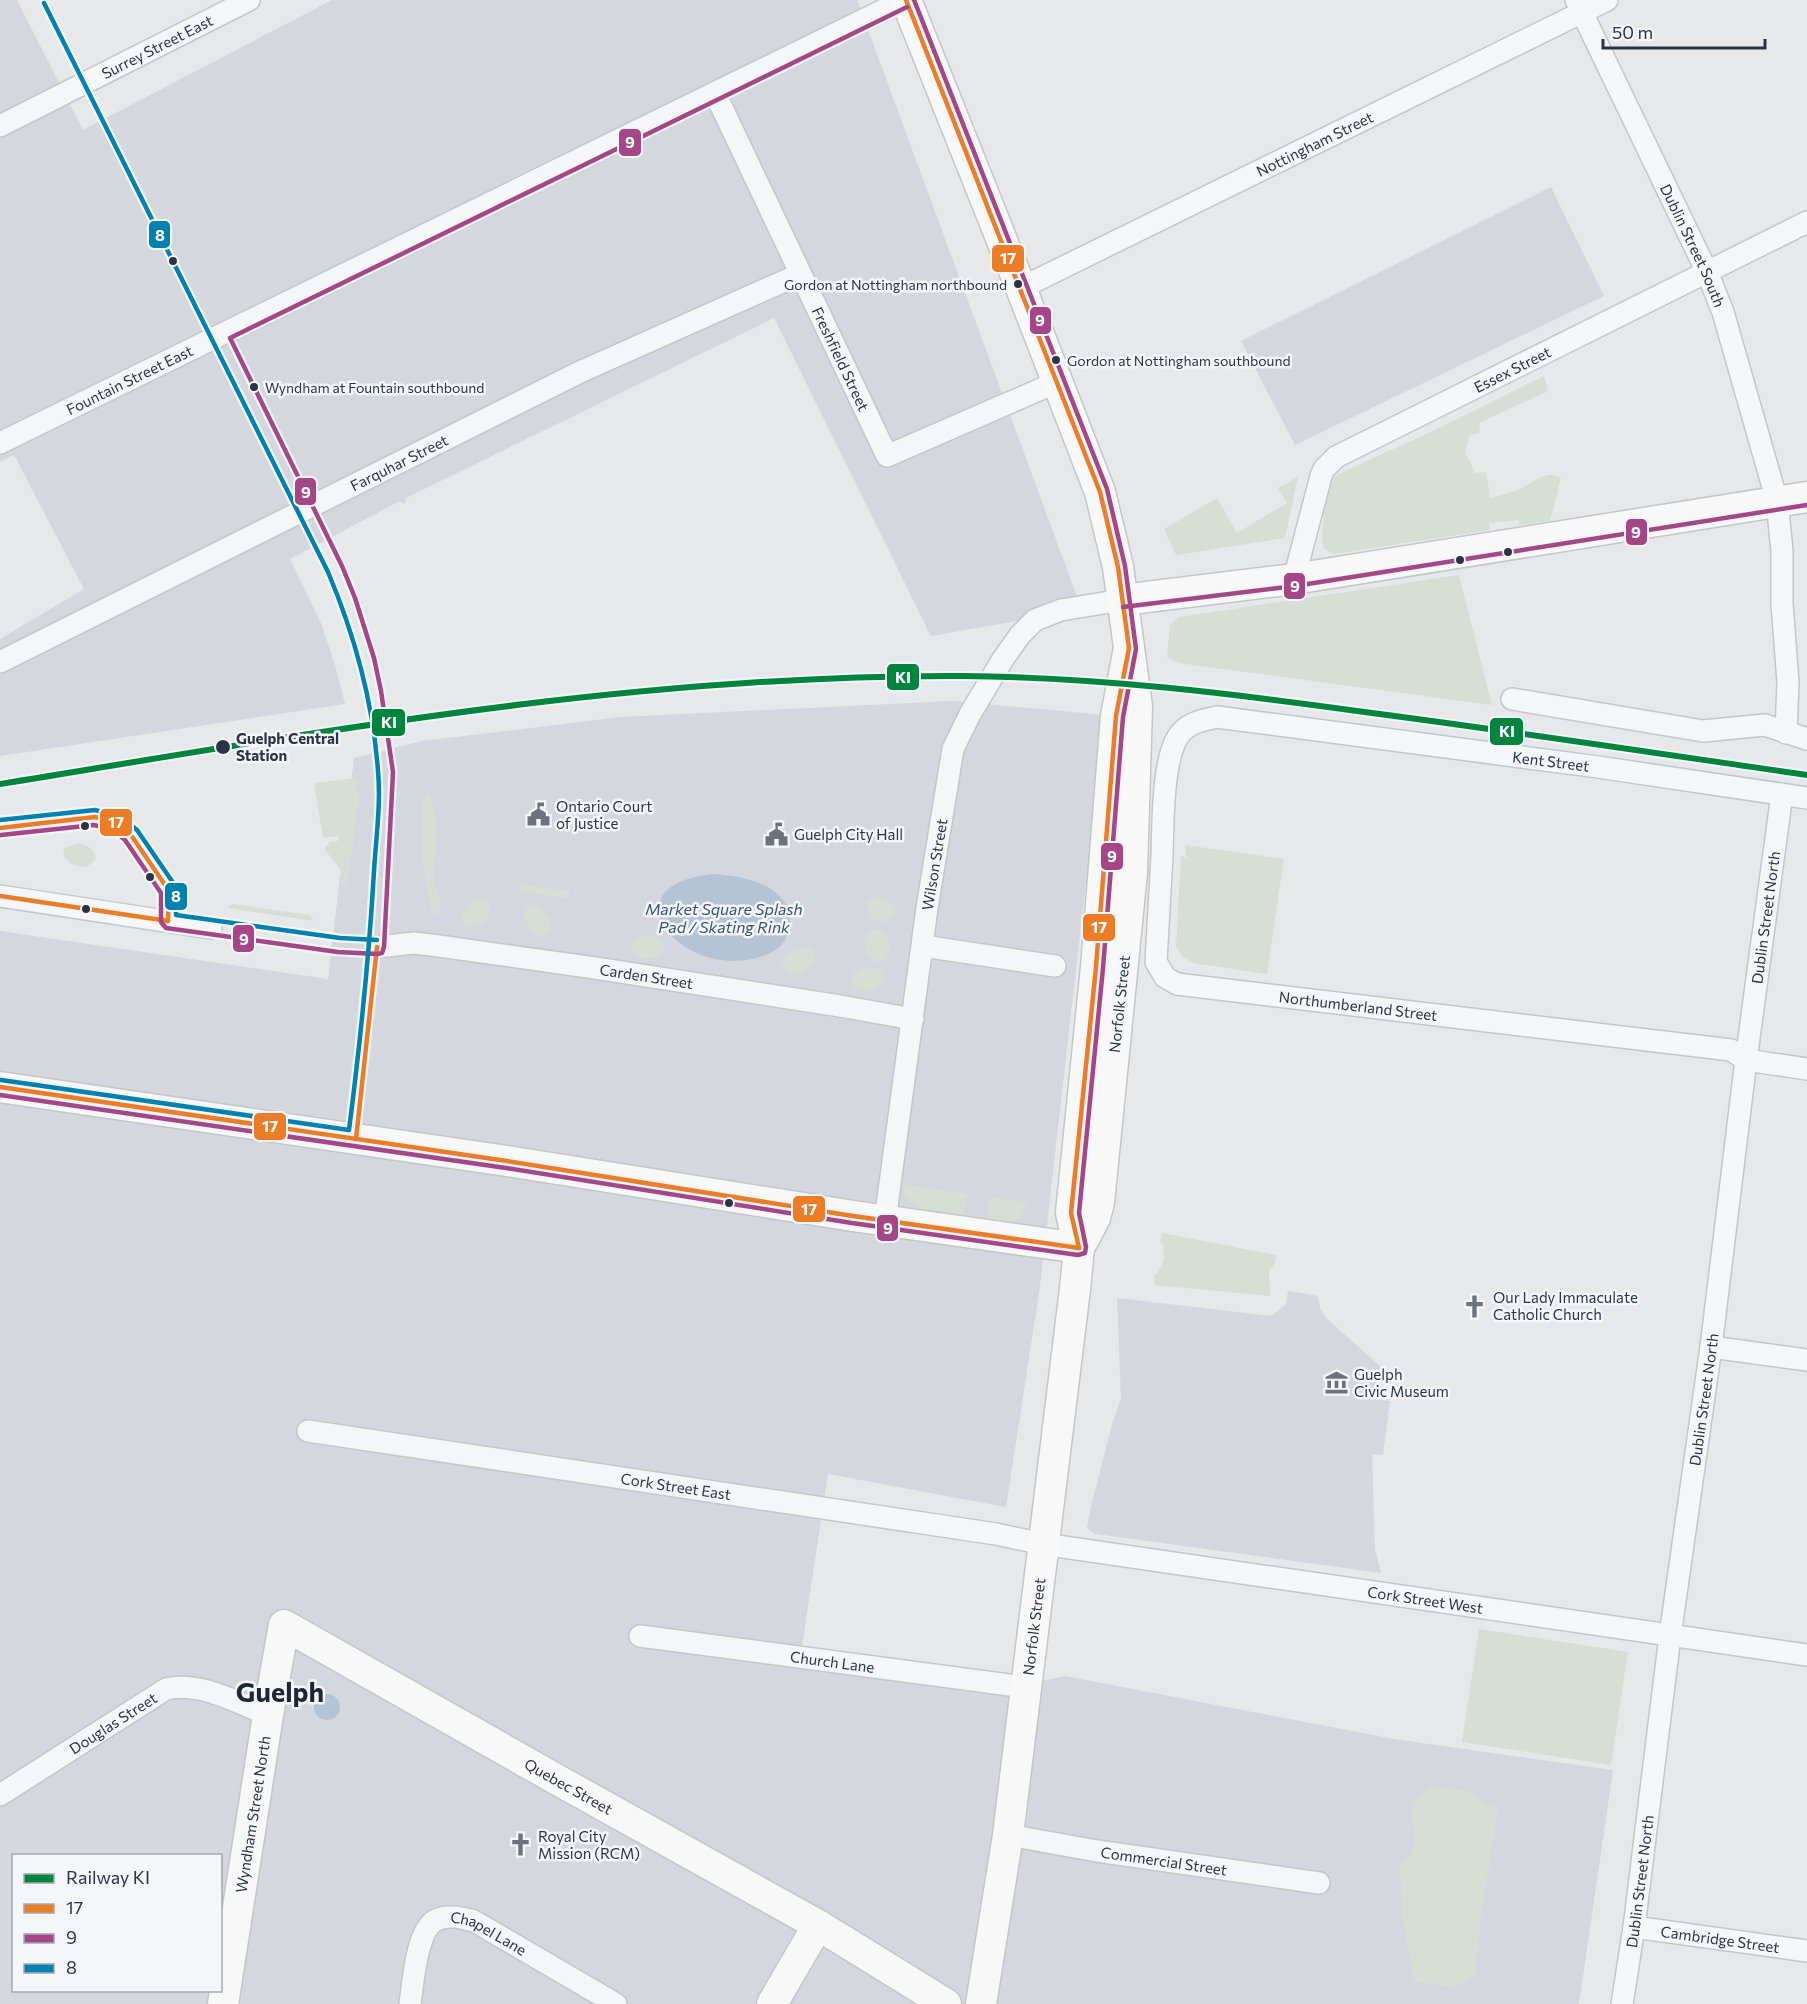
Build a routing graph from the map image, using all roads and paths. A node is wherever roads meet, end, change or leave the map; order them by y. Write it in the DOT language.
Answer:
graph roads {
  1 [pos="249,0"];
  2 [pos="905,0"];
  3 [pos="1607,0"];
  4 [pos="1579,6"];
  5 [pos="715,93"];
  6 [pos="0,126"];
  7 [pos="1807,222"];
  8 [pos="1707,272"];
  9 [pos="800,273"];
  10 [pos="1021,288"];
  11 [pos="1057,382"];
  12 [pos="0,443"];
  13 [pos="1807,497"];
  14 [pos="1778,501"];
  15 [pos="1294,579"];
  16 [pos="1122,600"];
  17 [pos="0,662"];
  18 [pos="1512,699"];
  19 [pos="1188,727"];
  20 [pos="1786,733"];
  21 [pos="1807,739"];
  22 [pos="1782,794"];
  23 [pos="1807,798"];
  24 [pos="0,896"];
  25 [pos="211,928"];
  26 [pos="923,946"];
  27 [pos="377,947"];
  28 [pos="1055,966"];
  29 [pos="913,1019"];
  30 [pos="1746,1060"];
  31 [pos="1807,1069"];
  32 [pos="0,1087"];
  33 [pos="885,1221"];
  34 [pos="1079,1248"];
  35 [pos="1711,1347"];
  36 [pos="1807,1360"];
  37 [pos="308,1431"];
  38 [pos="1043,1544"];
  39 [pos="284,1625"];
  40 [pos="639,1636"];
  41 [pos="1670,1636"];
  42 [pos="1807,1655"];
  43 [pos="1025,1687"];
  44 [pos="268,1715"];
  45 [pos="0,1795"];
  46 [pos="1008,1835"];
  47 [pos="1318,1883"];
  48 [pos="818,1925"];
  49 [pos="1634,1927"];
  50 [pos="1807,1951"];
  51 [pos="223,2004"];
  52 [pos="410,2004"];
  53 [pos="616,2004"];
  54 [pos="772,2004"];
  55 [pos="946,2004"];
  56 [pos="981,2004"];
  57 [pos="1622,2004"];
  1 -- 6 [label="street, Surrey Street East"];
  2 -- 5 [label="street, Fountain Street East"];
  2 -- 10 [label="street, Norfolk Street"];
  3 -- 4 [label="street, Nottingham Street"];
  4 -- 8 [label="street, Dublin Street South"];
  4 -- 10 [label="street, Nottingham Street"];
  5 -- 9 [label="street, Freshfield Street"];
  5 -- 12 [label="street, Fountain Street East"];
  7 -- 8 [label="street, Essex Street"];
  8 -- 14 [label="street, Dublin Street South"];
  8 -- 15 [label="street, Essex Street"];
  9 -- 11 [label="street, Freshfield Street"];
  9 -- 17 [label="street, Farquhar Street"];
  10 -- 11 [label="street, Norfolk Street"];
  11 -- 16 [label="street, Norfolk Street"];
  13 -- 14 [label="street"];
  14 -- 15 [label="street"];
  14 -- 20 [label="street"];
  15 -- 16 [label="street"];
  16 -- 26 [label="street, Wilson Street"];
  16 -- 34 [label="street, Norfolk Street"];
  18 -- 20 [label="street"];
  19 -- 22 [label="street, Kent Street"];
  19 -- 30 [label="street, Northumberland Street"];
  20 -- 21 [label="street"];
  22 -- 23 [label="street, Kent Street"];
  22 -- 30 [label="street, Dublin Street North"];
  24 -- 25 [label="street"];
  26 -- 28 [label="street"];
  26 -- 29 [label="street, Wilson Street"];
  27 -- 29 [label="street, Carden Street"];
  29 -- 33 [label="street, Wilson Street"];
  30 -- 31 [label="street, Northumberland Street"];
  30 -- 35 [label="street, Dublin Street North"];
  32 -- 33 [label="street"];
  33 -- 34 [label="street"];
  34 -- 38 [label="street, Norfolk Street"];
  35 -- 36 [label="street"];
  35 -- 41 [label="street, Dublin Street North"];
  37 -- 38 [label="street, Cork Street East"];
  38 -- 41 [label="street, Cork Street West"];
  38 -- 43 [label="street, Norfolk Street"];
  39 -- 44 [label="street, Wyndham Street North"];
  39 -- 48 [label="street, Quebec Street"];
  40 -- 43 [label="street, Church Lane"];
  41 -- 42 [label="street, Cork Street West"];
  41 -- 49 [label="street, Dublin Street North"];
  43 -- 46 [label="street, Norfolk Street"];
  44 -- 45 [label="street, Douglas Street"];
  44 -- 51 [label="street, Wyndham Street North"];
  46 -- 47 [label="street, Commercial Street"];
  46 -- 56 [label="street, Norfolk Street"];
  48 -- 54 [label="street"];
  48 -- 55 [label="street, Quebec Street"];
  49 -- 50 [label="street, Cambridge Street"];
  49 -- 57 [label="street, Dublin Street North"];
  52 -- 53 [label="street, Chapel Lane"];
}
